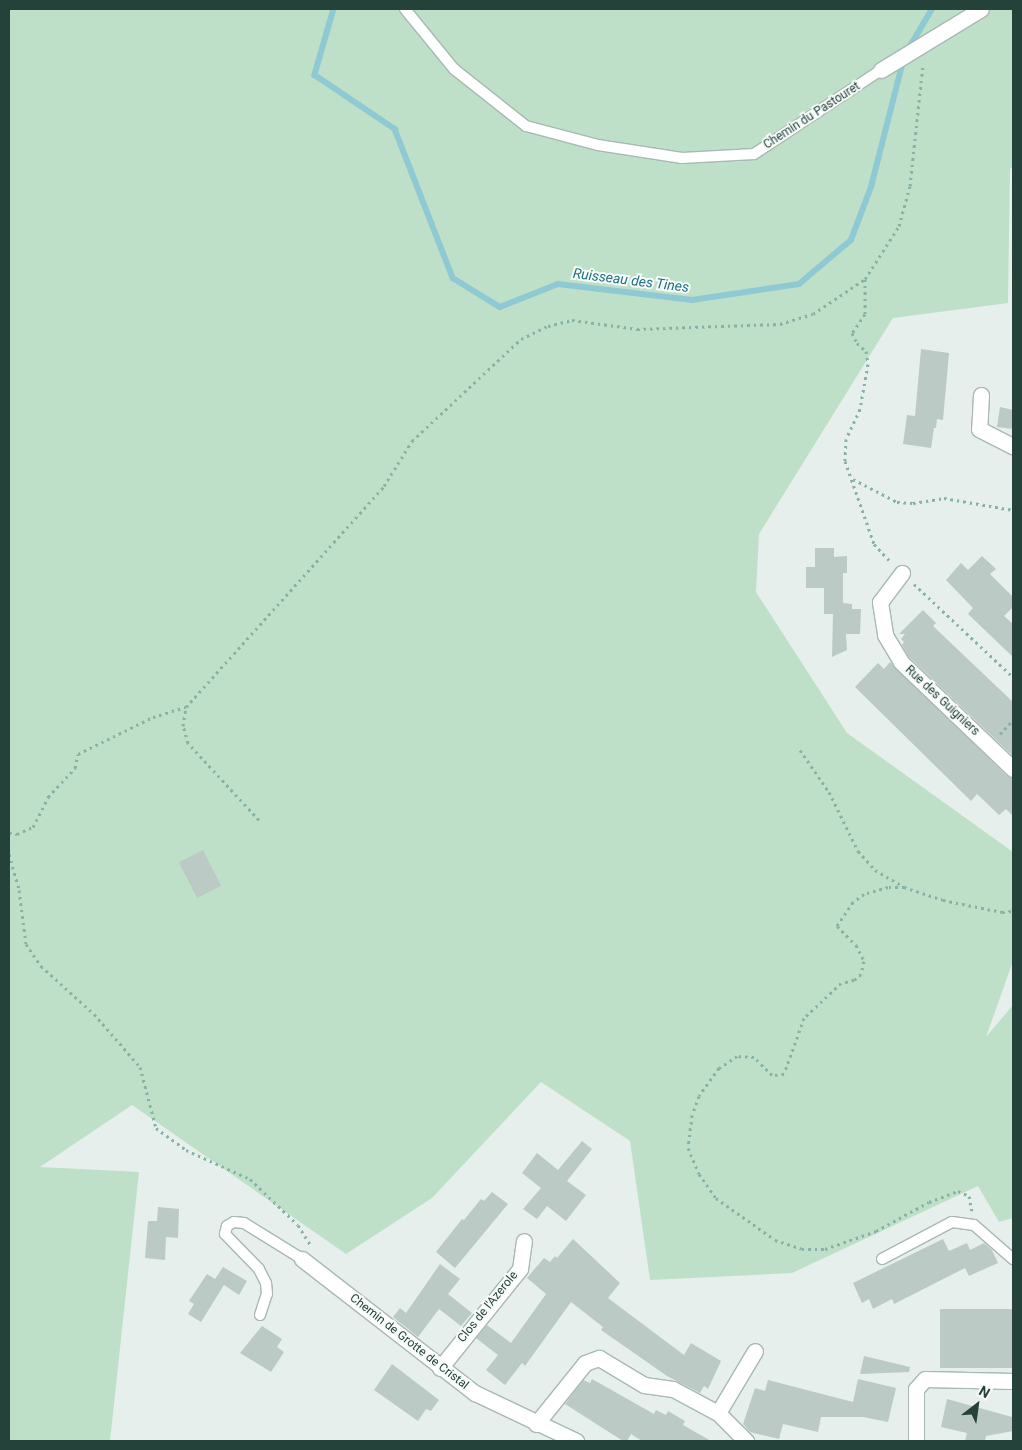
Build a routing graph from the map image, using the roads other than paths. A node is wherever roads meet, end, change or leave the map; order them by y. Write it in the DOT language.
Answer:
graph roads {
  1 [pos="405,9"];
  2 [pos="981,9"];
  3 [pos="881,70"];
  4 [pos="981,395"];
  5 [pos="1013,446"];
  6 [pos="902,573"];
  7 [pos="1013,769"];
  8 [pos="524,1241"];
  9 [pos="302,1259"];
  10 [pos="882,1259"];
  11 [pos="1013,1259"];
  12 [pos="260,1315"];
  13 [pos="755,1350"];
  14 [pos="440,1368"];
  15 [pos="1013,1381"];
  16 [pos="718,1413"];
  17 [pos="536,1424"];
  18 [pos="576,1441"];
  19 [pos="746,1441"];
  20 [pos="916,1441"];
  1 -- 3 [label="lane, Chemin du Pastouret"];
  2 -- 3 [label="street, Chemin du Pastouret"];
  4 -- 5 [label="street"];
  6 -- 7 [label="street, Rue des Guigniers"];
  8 -- 14 [label="street, Clos de l'Azerole"];
  9 -- 12 [label="lane"];
  9 -- 14 [label="street, Chemin de Grotte de Cristal"];
  10 -- 11 [label="lane"];
  13 -- 16 [label="street"];
  14 -- 17 [label="street, Chemin de Grotte de Cristal"];
  15 -- 20 [label="street"];
  16 -- 17 [label="street"];
  16 -- 19 [label="street"];
  17 -- 18 [label="street, Chemin de Grotte de Cristal"];
}
